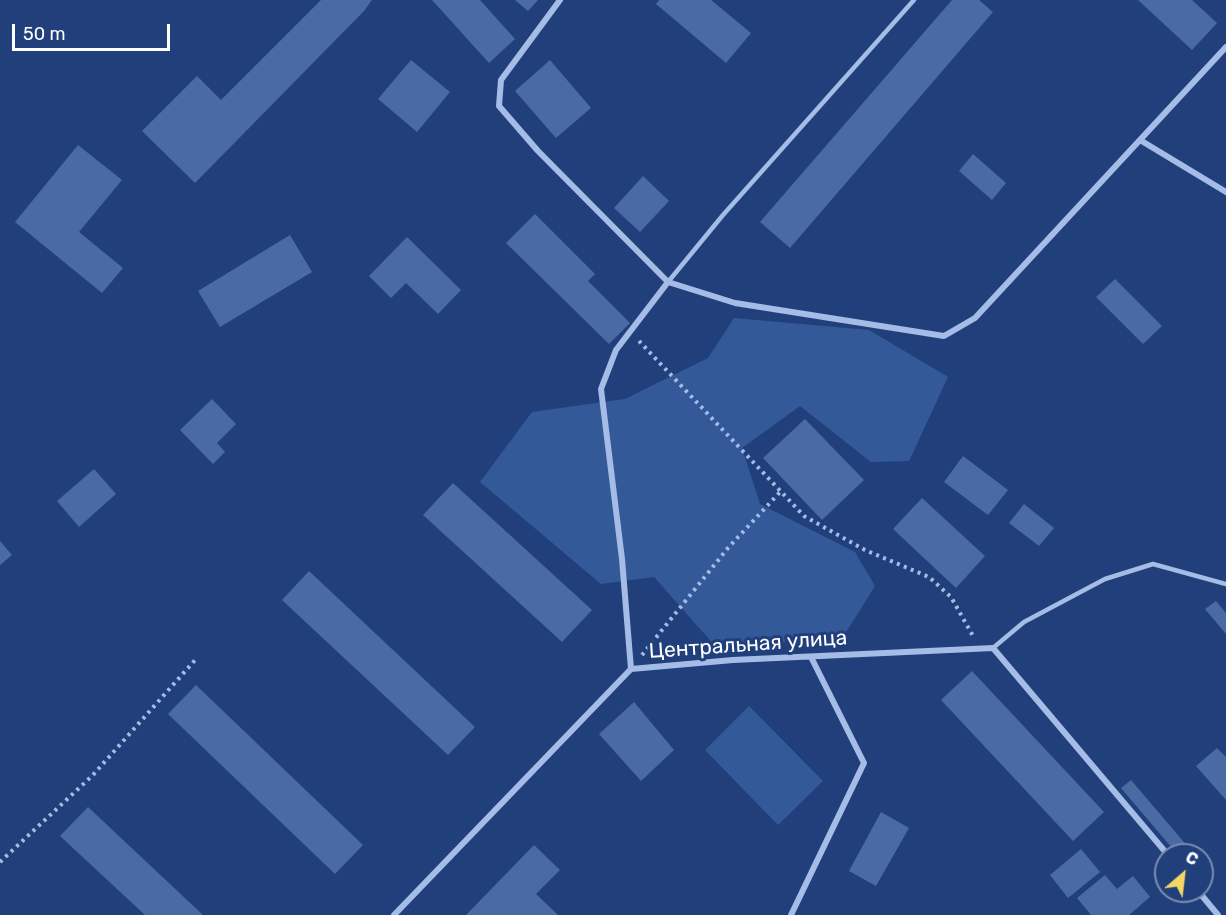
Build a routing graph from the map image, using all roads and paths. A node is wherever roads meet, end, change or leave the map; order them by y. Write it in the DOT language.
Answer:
graph roads {
  1 [pos="560,0"];
  2 [pos="914,0"];
  3 [pos="1226,46"];
  4 [pos="1140,140"];
  5 [pos="1226,192"];
  6 [pos="668,282"];
  7 [pos="630,332"];
  8 [pos="781,491"];
  9 [pos="1226,584"];
  10 [pos="979,648"];
  11 [pos="993,648"];
  12 [pos="811,657"];
  13 [pos="196,659"];
  14 [pos="631,669"];
  15 [pos="1158,843"];
  16 [pos="0,862"];
  17 [pos="1208,903"];
  18 [pos="394,915"];
  19 [pos="791,915"];
  20 [pos="1218,915"];
  1 -- 6 [label="street"];
  2 -- 6 [label="lane"];
  3 -- 4 [label="street"];
  4 -- 5 [label="street"];
  4 -- 6 [label="street"];
  6 -- 7 [label="street"];
  7 -- 8 [label="path"];
  7 -- 14 [label="street"];
  8 -- 10 [label="path"];
  8 -- 14 [label="path"];
  9 -- 11 [label="lane"];
  10 -- 11 [label="street, Центральная улица"];
  10 -- 12 [label="street, Центральная улица"];
  11 -- 15 [label="street"];
  12 -- 14 [label="street, Центральная улица"];
  12 -- 19 [label="street"];
  13 -- 16 [label="path"];
  14 -- 18 [label="street, Центральная улица"];
  17 -- 20 [label="street"];
}
